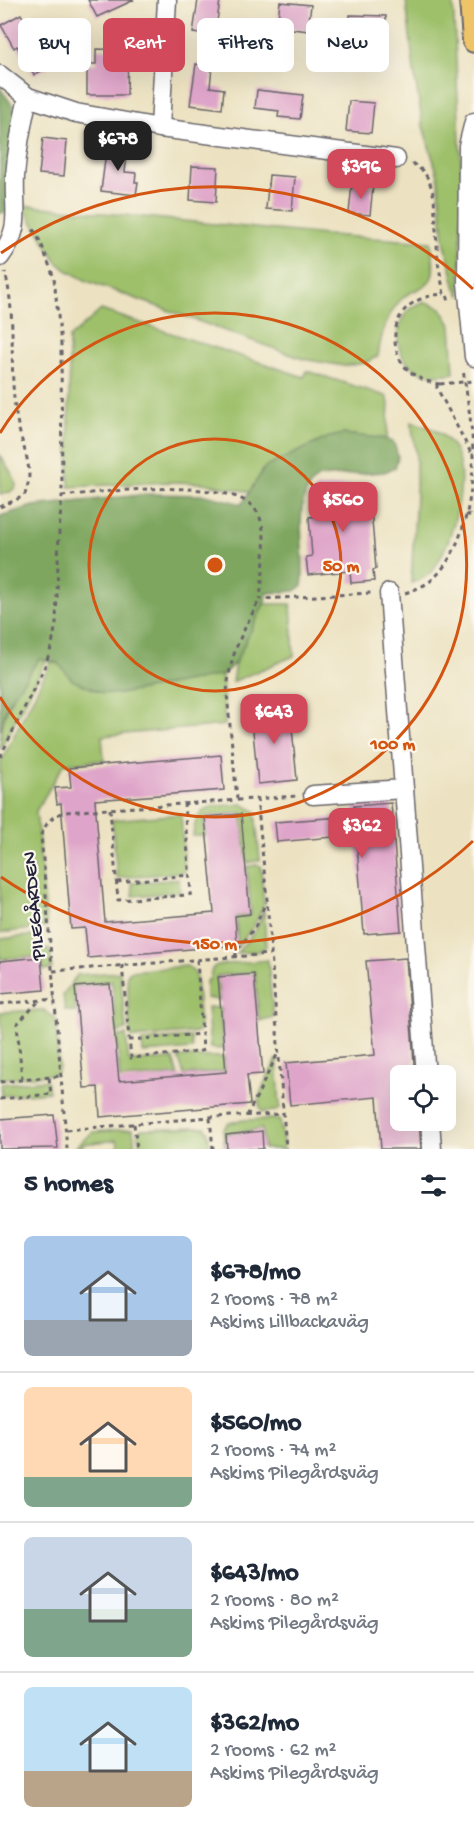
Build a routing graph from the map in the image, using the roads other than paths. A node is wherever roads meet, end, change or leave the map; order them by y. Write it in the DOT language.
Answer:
graph roads {
  1 [pos="167,0"];
  2 [pos="471,0"];
  3 [pos="474,41"];
  4 [pos="0,75"];
  5 [pos="28,97"];
  6 [pos="474,122"];
  7 [pos="160,128"];
  8 [pos="396,159"];
  9 [pos="0,257"];
  10 [pos="468,361"];
  11 [pos="389,593"];
  12 [pos="404,789"];
  13 [pos="313,795"];
  14 [pos="425,1065"];
  15 [pos="431,1131"];
  16 [pos="432,1149"];
  1 -- 7 [label="street"];
  2 -- 3 [label="main road"];
  4 -- 5 [label="street"];
  5 -- 7 [label="street"];
  5 -- 9 [label="street"];
  6 -- 10 [label="street"];
  7 -- 8 [label="street"];
  11 -- 12 [label="street"];
  12 -- 13 [label="street"];
  12 -- 14 [label="street"];
  15 -- 16 [label="street"];
}
